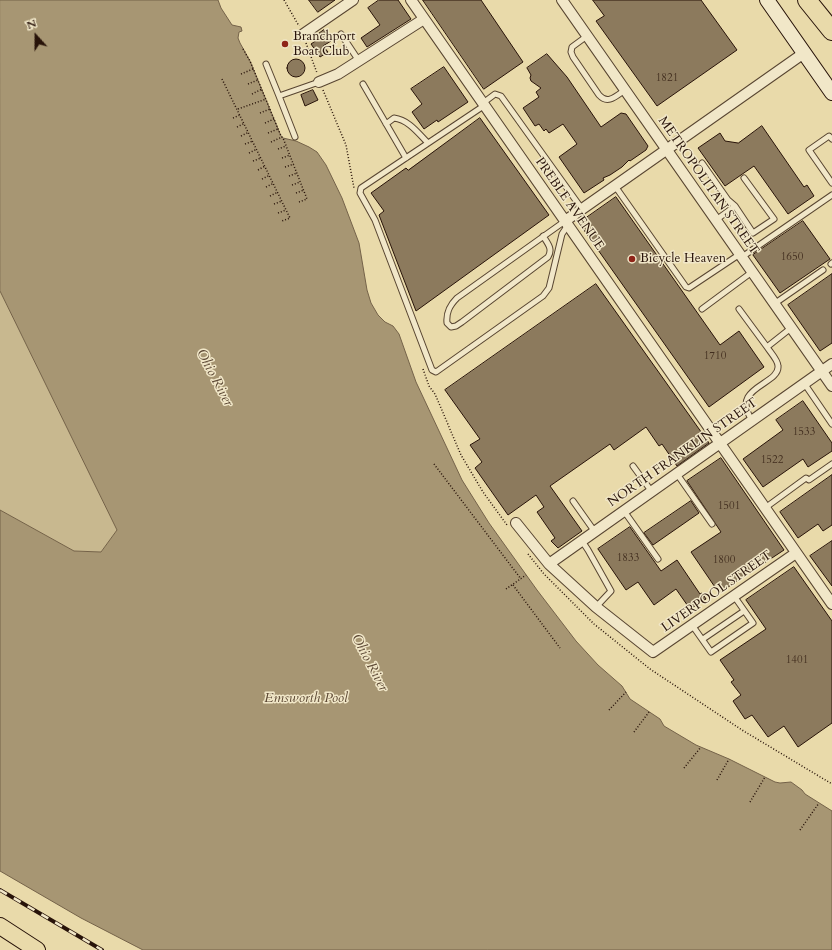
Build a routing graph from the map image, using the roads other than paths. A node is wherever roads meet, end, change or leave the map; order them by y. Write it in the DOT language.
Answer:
graph roads {
  1 [pos="353,0"];
  2 [pos="411,0"];
  3 [pos="562,0"];
  4 [pos="767,0"];
  5 [pos="807,0"];
  6 [pos="812,0"];
  7 [pos="427,22"];
  8 [pos="832,31"];
  9 [pos="341,34"];
  10 [pos="302,35"];
  11 [pos="587,36"];
  12 [pos="804,53"];
  13 [pos="359,61"];
  14 [pos="266,64"];
  15 [pos="319,82"];
  16 [pos="363,84"];
  17 [pos="625,90"];
  18 [pos="832,93"];
  19 [pos="279,96"];
  20 [pos="484,104"];
  21 [pos="386,124"];
  22 [pos="295,138"];
  23 [pos="832,139"];
  24 [pos="428,143"];
  25 [pos="667,150"];
  26 [pos="406,158"];
  27 [pos="702,163"];
  28 [pos="744,178"];
  29 [pos="832,183"];
  30 [pos="615,186"];
  31 [pos="832,195"];
  32 [pos="735,206"];
  33 [pos="582,209"];
  34 [pos="716,220"];
  35 [pos="567,223"];
  36 [pos="543,236"];
  37 [pos="741,256"];
  38 [pos="823,270"];
  39 [pos="752,272"];
  40 [pos="774,304"];
  41 [pos="702,309"];
  42 [pos="739,309"];
  43 [pos="791,328"];
  44 [pos="767,347"];
  45 [pos="832,364"];
  46 [pos="822,371"];
  47 [pos="804,383"];
  48 [pos="832,386"];
  49 [pos="752,420"];
  50 [pos="832,424"];
  51 [pos="720,443"];
  52 [pos="832,464"];
  53 [pos="633,466"];
  54 [pos="677,474"];
  55 [pos="652,492"];
  56 [pos="573,501"];
  57 [pos="765,508"];
  58 [pos="624,511"];
  59 [pos="516,523"];
  60 [pos="712,524"];
  61 [pos="595,532"];
  62 [pos="582,541"];
  63 [pos="796,553"];
  64 [pos="658,559"];
  65 [pos="549,564"];
  66 [pos="734,596"];
  67 [pos="832,604"];
  68 [pos="596,607"];
  69 [pos="744,611"];
  70 [pos="692,625"];
  71 [pos="703,640"];
  72 [pos="0,926"];
  73 [pos="37,950"];
  1 -- 10 [label="street"];
  2 -- 7 [label="street, PREBLE AVENUE"];
  3 -- 11 [label="street, METROPOLITAN STREET"];
  4 -- 12 [label="main road"];
  5 -- 8 [label="highway"];
  6 -- 8 [label="highway"];
  7 -- 13 [label="street"];
  7 -- 20 [label="street, PREBLE AVENUE"];
  9 -- 13 [label="lane"];
  11 -- 17 [label="street, METROPOLITAN STREET"];
  11 -- 17 [label="lane"];
  12 -- 18 [label="main road"];
  12 -- 25 [label="street"];
  13 -- 15 [label="street"];
  14 -- 19 [label="lane"];
  15 -- 19 [label="lane"];
  16 -- 21 [label="lane"];
  17 -- 25 [label="street, METROPOLITAN STREET"];
  19 -- 22 [label="lane"];
  20 -- 24 [label="lane"];
  20 -- 33 [label="lane"];
  20 -- 35 [label="street, PREBLE AVENUE"];
  21 -- 24 [label="lane"];
  21 -- 26 [label="lane"];
  23 -- 29 [label="lane"];
  24 -- 26 [label="lane"];
  25 -- 30 [label="street"];
  25 -- 34 [label="street, METROPOLITAN STREET"];
  26 -- 35 [label="lane"];
  27 -- 32 [label="lane"];
  28 -- 32 [label="lane"];
  30 -- 33 [label="street"];
  30 -- 37 [label="lane"];
  31 -- 37 [label="lane"];
  32 -- 34 [label="lane"];
  33 -- 35 [label="street"];
  34 -- 37 [label="street, METROPOLITAN STREET"];
  35 -- 36 [label="lane"];
  35 -- 51 [label="street, PREBLE AVENUE"];
  36 -- 36 [label="lane"];
  37 -- 39 [label="street, METROPOLITAN STREET"];
  38 -- 40 [label="lane"];
  39 -- 40 [label="street, METROPOLITAN STREET"];
  39 -- 41 [label="lane"];
  40 -- 43 [label="street, METROPOLITAN STREET"];
  42 -- 44 [label="lane"];
  43 -- 44 [label="lane"];
  43 -- 46 [label="street, METROPOLITAN STREET"];
  44 -- 49 [label="lane"];
  45 -- 46 [label="street, NORTH FRANKLIN STREET"];
  46 -- 47 [label="street, NORTH FRANKLIN STREET"];
  46 -- 48 [label="street, METROPOLITAN STREET"];
  47 -- 49 [label="street, NORTH FRANKLIN STREET"];
  47 -- 50 [label="lane"];
  49 -- 51 [label="street, NORTH FRANKLIN STREET"];
  51 -- 54 [label="street, NORTH FRANKLIN STREET"];
  51 -- 57 [label="street, PREBLE AVENUE"];
  52 -- 57 [label="lane"];
  53 -- 55 [label="lane"];
  54 -- 55 [label="street, NORTH FRANKLIN STREET"];
  54 -- 60 [label="lane"];
  55 -- 58 [label="street, NORTH FRANKLIN STREET"];
  56 -- 61 [label="lane"];
  57 -- 63 [label="street, PREBLE AVENUE"];
  58 -- 61 [label="street, NORTH FRANKLIN STREET"];
  58 -- 64 [label="lane"];
  59 -- 65 [label="street"];
  61 -- 62 [label="street, NORTH FRANKLIN STREET"];
  62 -- 65 [label="street, NORTH FRANKLIN STREET"];
  62 -- 68 [label="lane"];
  63 -- 66 [label="street, LIVERPOOL STREET"];
  63 -- 67 [label="street, PREBLE AVENUE"];
  65 -- 68 [label="street"];
  66 -- 69 [label="lane"];
  66 -- 70 [label="street, LIVERPOOL STREET"];
  68 -- 70 [label="street, LIVERPOOL STREET"];
  69 -- 71 [label="lane"];
  69 -- 71 [label="lane"];
  70 -- 71 [label="lane"];
  72 -- 73 [label="main road"];
}
